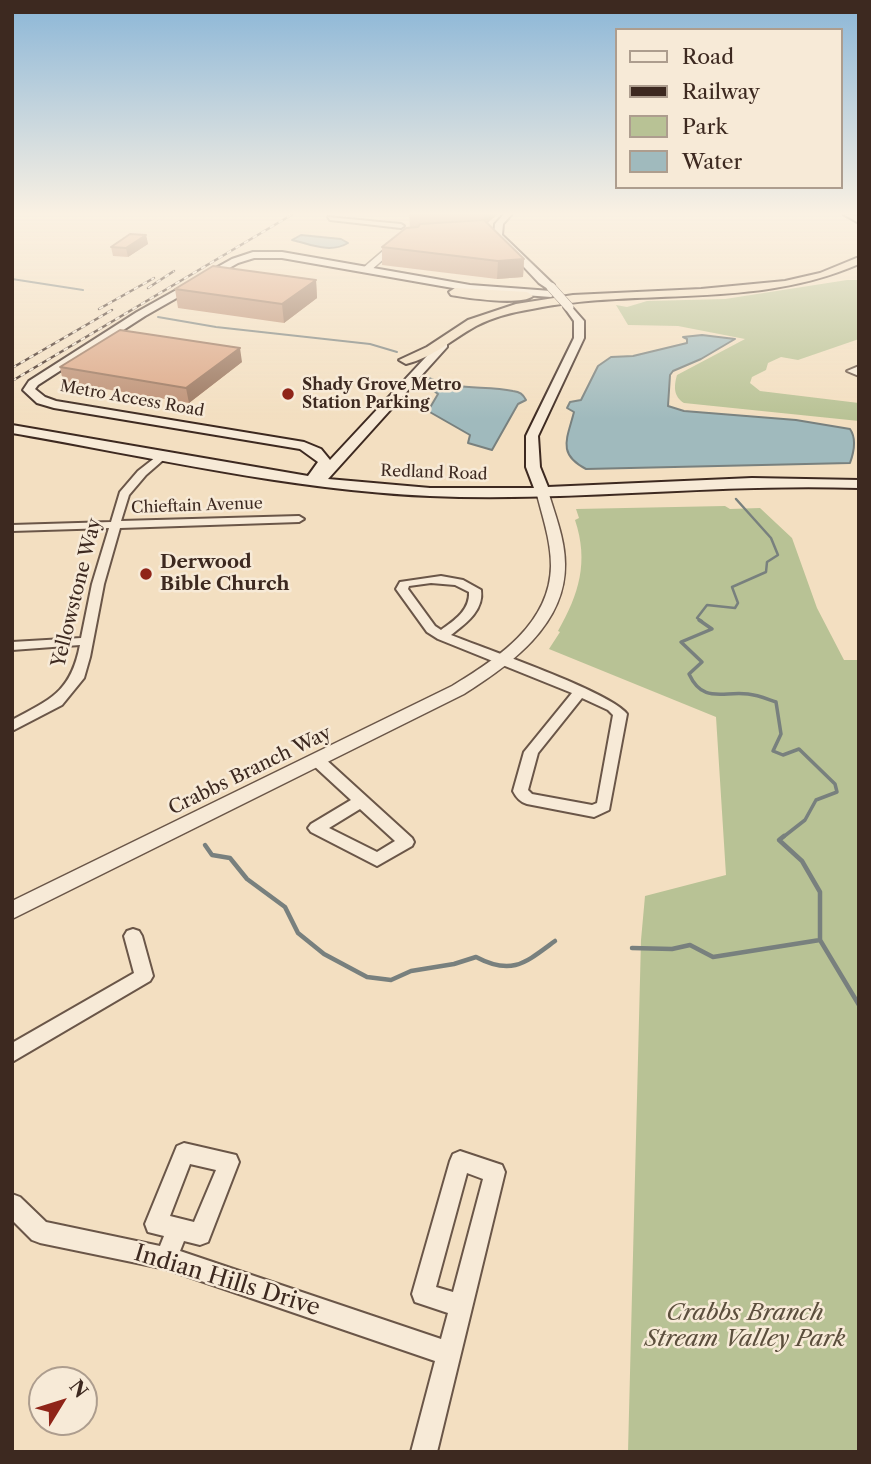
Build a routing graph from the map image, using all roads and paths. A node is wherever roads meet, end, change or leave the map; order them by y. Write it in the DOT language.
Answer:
graph roads {
  1 [pos="196,282"];
  2 [pos="442,282"];
  3 [pos="550,282"];
  4 [pos="758,282"];
  5 [pos="784,282"];
  6 [pos="694,288"];
  7 [pos="551,290"];
  8 [pos="455,292"];
  9 [pos="443,345"];
  10 [pos="388,358"];
  11 [pos="406,360"];
  12 [pos="859,368"];
  13 [pos="859,374"];
  14 [pos="12,429"];
  15 [pos="359,436"];
  16 [pos="304,446"];
  17 [pos="164,455"];
  18 [pos="315,482"];
  19 [pos="859,484"];
  20 [pos="542,491"];
  21 [pos="299,519"];
  22 [pos="114,524"];
  23 [pos="12,528"];
  24 [pos="442,635"];
  25 [pos="86,641"];
  26 [pos="12,646"];
  27 [pos="501,661"];
  28 [pos="580,692"];
  29 [pos="12,726"];
  30 [pos="318,761"];
  31 [pos="362,802"];
  32 [pos="12,911"];
  33 [pos="133,936"];
  34 [pos="12,1053"];
  35 [pos="12,1205"];
  36 [pos="178,1228"];
  37 [pos="166,1258"];
  38 [pos="460,1306"];
  39 [pos="447,1353"];
  40 [pos="424,1452"];
  1 -- 16 [label="main road, Metro Access Road"];
  2 -- 7 [label="main road, Metro Access Road"];
  3 -- 7 [label="main road, Crabbs Branch Way"];
  4 -- 6 [label="highway, Metro Access Road"];
  5 -- 9 [label="highway"];
  6 -- 7 [label="highway, Metro Access Road"];
  6 -- 10 [label="highway"];
  7 -- 8 [label="highway"];
  7 -- 20 [label="main road, Crabbs Branch Way, bridge"];
  9 -- 11 [label="highway"];
  9 -- 15 [label="main road"];
  12 -- 13 [label="street"];
  14 -- 17 [label="main road, Redland Road"];
  15 -- 16 [label="main road"];
  15 -- 18 [label="main road"];
  16 -- 18 [label="main road"];
  17 -- 18 [label="main road, Redland Road"];
  17 -- 22 [label="street, Yellowstone Way"];
  18 -- 20 [label="main road, Redland Road"];
  19 -- 20 [label="main road, Redland Road"];
  20 -- 27 [label="street, Crabbs Branch Way"];
  21 -- 22 [label="street, Chieftain Avenue"];
  22 -- 23 [label="street, Chieftain Avenue"];
  22 -- 25 [label="street, Yellowstone Way"];
  24 -- 24 [label="street"];
  24 -- 27 [label="street"];
  25 -- 26 [label="street"];
  25 -- 29 [label="street, Yellowstone Way"];
  27 -- 28 [label="street"];
  27 -- 30 [label="street, Crabbs Branch Way"];
  28 -- 28 [label="street"];
  30 -- 31 [label="street"];
  30 -- 32 [label="street, Crabbs Branch Way"];
  31 -- 31 [label="street"];
  33 -- 34 [label="street"];
  35 -- 37 [label="street, Indian Hills Drive"];
  36 -- 37 [label="street"];
  37 -- 39 [label="street, Indian Hills Drive"];
  38 -- 38 [label="street"];
  38 -- 39 [label="street"];
  39 -- 40 [label="street"];
}
